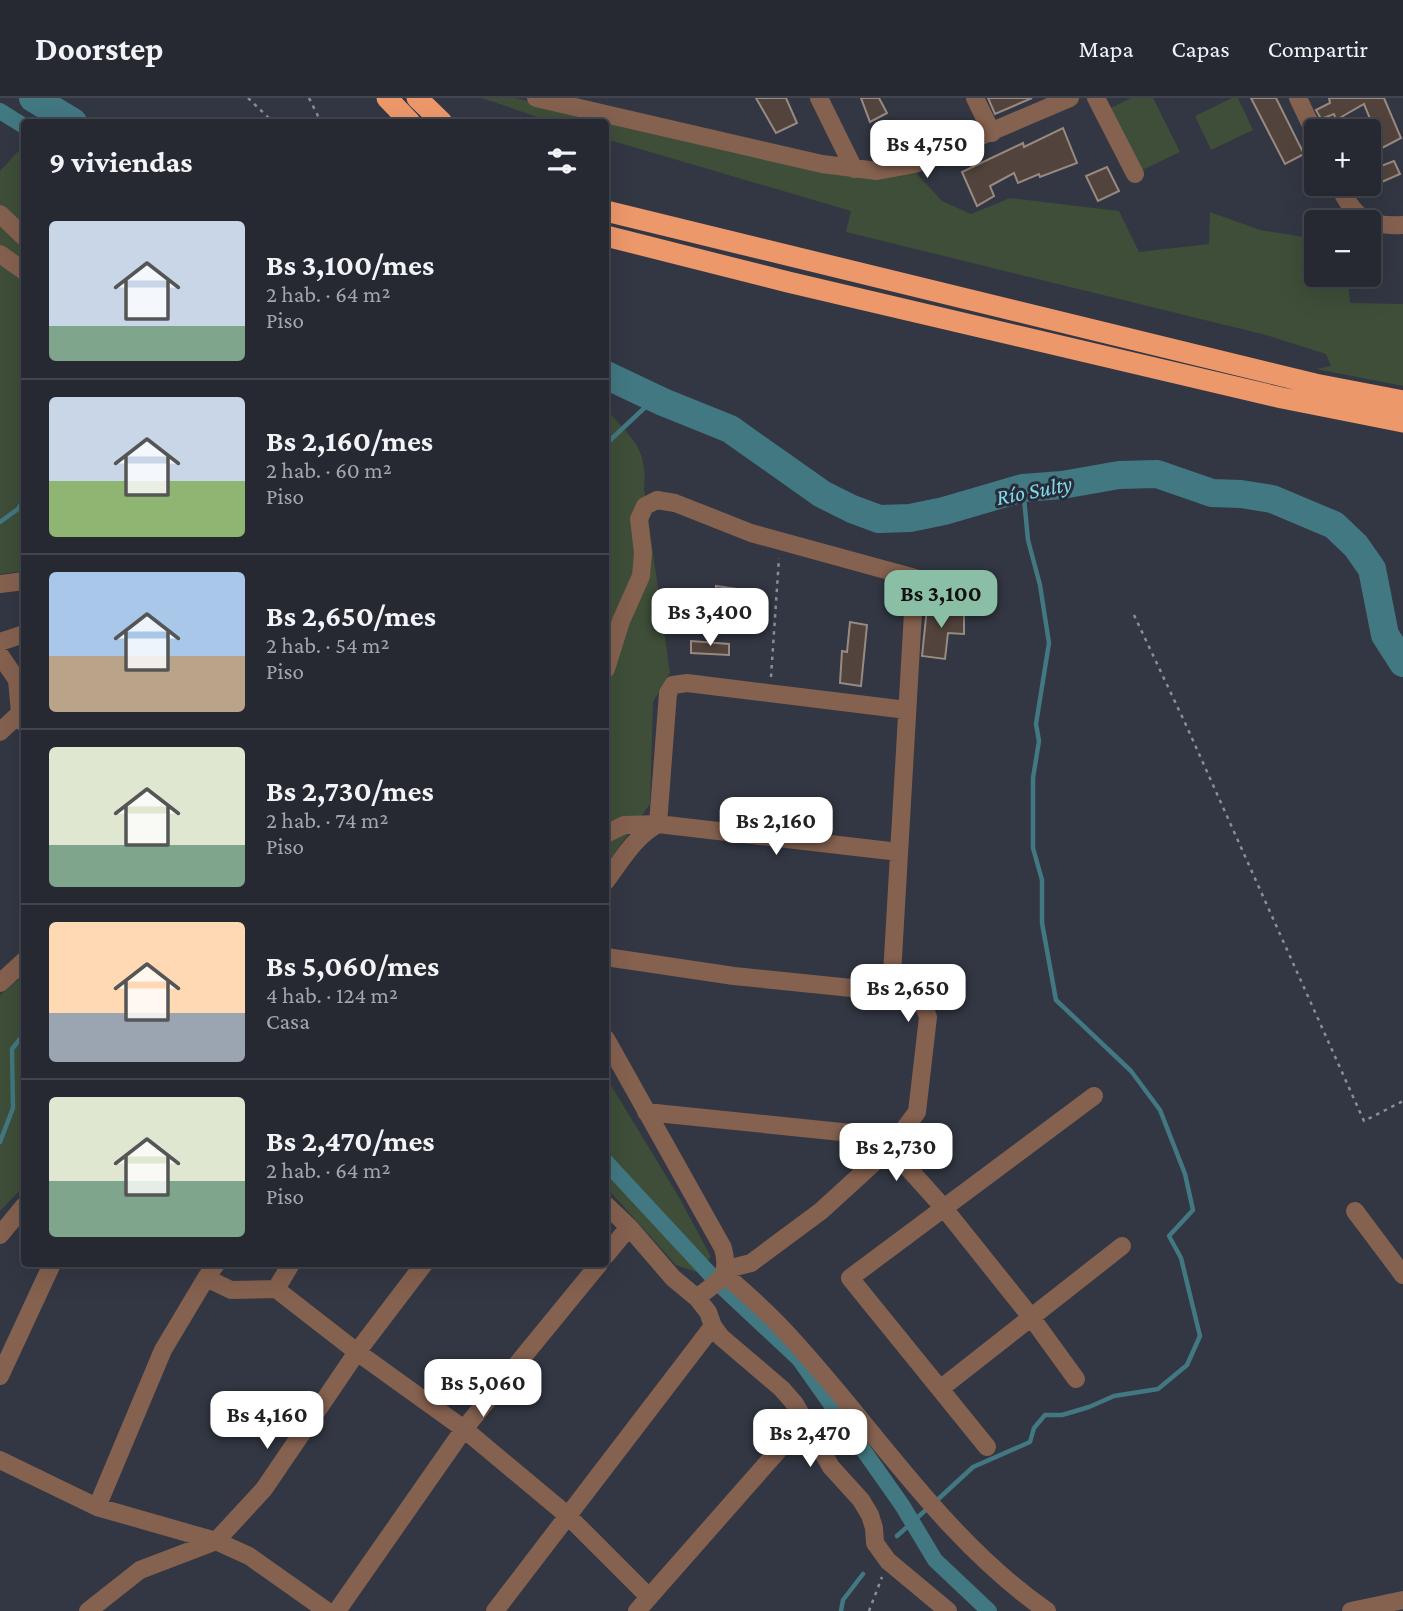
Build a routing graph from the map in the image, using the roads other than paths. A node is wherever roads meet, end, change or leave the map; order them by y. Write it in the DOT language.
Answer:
graph roads {
  1 [pos="387,98"];
  2 [pos="417,98"];
  3 [pos="536,98"];
  4 [pos="819,98"];
  5 [pos="975,98"];
  6 [pos="1070,98"];
  7 [pos="1096,98"];
  8 [pos="1298,98"];
  9 [pos="407,119"];
  10 [pos="439,119"];
  11 [pos="1308,119"];
  12 [pos="992,133"];
  13 [pos="854,169"];
  14 [pos="1135,174"];
  15 [pos="1344,196"];
  16 [pos="1355,210"];
  17 [pos="609,212"];
  18 [pos="0,214"];
  19 [pos="1381,225"];
  20 [pos="1403,225"];
  21 [pos="21,234"];
  22 [pos="609,237"];
  23 [pos="0,254"];
  24 [pos="21,269"];
  25 [pos="1403,401"];
  26 [pos="1403,422"];
  27 [pos="21,581"];
  28 [pos="0,584"];
  29 [pos="21,635"];
  30 [pos="0,642"];
  31 [pos="0,655"];
  32 [pos="609,659"];
  33 [pos="14,681"];
  34 [pos="907,710"];
  35 [pos="21,713"];
  36 [pos="21,719"];
  37 [pos="0,732"];
  38 [pos="658,824"];
  39 [pos="609,832"];
  40 [pos="899,852"];
  41 [pos="609,877"];
  42 [pos="609,957"];
  43 [pos="21,964"];
  44 [pos="0,983"];
  45 [pos="891,992"];
  46 [pos="609,1045"];
  47 [pos="1094,1096"];
  48 [pos="646,1112"];
  49 [pos="890,1148"];
  50 [pos="943,1207"];
  51 [pos="609,1208"];
  52 [pos="21,1210"];
  53 [pos="1355,1211"];
  54 [pos="629,1227"];
  55 [pos="0,1235"];
  56 [pos="1122,1245"];
  57 [pos="609,1251"];
  58 [pos="51,1267"];
  59 [pos="288,1267"];
  60 [pos="422,1267"];
  61 [pos="596,1267"];
  62 [pos="211,1270"];
  63 [pos="726,1272"];
  64 [pos="1403,1275"];
  65 [pos="276,1289"];
  66 [pos="697,1298"];
  67 [pos="1031,1317"];
  68 [pos="713,1326"];
  69 [pos="357,1352"];
  70 [pos="0,1376"];
  71 [pos="1076,1379"];
  72 [pos="940,1389"];
  73 [pos="806,1420"];
  74 [pos="464,1429"];
  75 [pos="987,1447"];
  76 [pos="0,1460"];
  77 [pos="97,1507"];
  78 [pos="567,1515"];
  79 [pos="216,1541"];
  80 [pos="1403,1600"];
  81 [pos="643,1604"];
  82 [pos="88,1611"];
  83 [pos="327,1611"];
  84 [pos="337,1611"];
  85 [pos="495,1611"];
  86 [pos="948,1611"];
  87 [pos="1047,1611"];
  88 [pos="1351,1611"];
  1 -- 9 [label="highway"];
  2 -- 10 [label="highway"];
  3 -- 13 [label="street"];
  4 -- 13 [label="street"];
  5 -- 12 [label="street"];
  6 -- 12 [label="street"];
  7 -- 14 [label="street"];
  8 -- 11 [label="street"];
  12 -- 13 [label="street"];
  15 -- 16 [label="street"];
  17 -- 25 [label="highway"];
  18 -- 21 [label="street"];
  19 -- 20 [label="street"];
  22 -- 26 [label="highway"];
  23 -- 24 [label="street"];
  27 -- 28 [label="street"];
  29 -- 30 [label="street"];
  31 -- 33 [label="street"];
  32 -- 34 [label="street"];
  33 -- 35 [label="street"];
  34 -- 38 [label="street"];
  34 -- 40 [label="street"];
  36 -- 37 [label="street"];
  38 -- 39 [label="street"];
  38 -- 40 [label="street"];
  38 -- 41 [label="street"];
  40 -- 45 [label="street"];
  42 -- 45 [label="street"];
  43 -- 44 [label="street"];
  45 -- 49 [label="street"];
  46 -- 48 [label="street"];
  47 -- 50 [label="street"];
  48 -- 49 [label="street"];
  48 -- 63 [label="street"];
  49 -- 50 [label="street"];
  49 -- 63 [label="street"];
  50 -- 67 [label="street"];
  50 -- 72 [label="street"];
  51 -- 54 [label="street"];
  52 -- 55 [label="street"];
  53 -- 64 [label="street"];
  54 -- 57 [label="street"];
  54 -- 66 [label="street"];
  56 -- 67 [label="street"];
  58 -- 70 [label="street"];
  59 -- 65 [label="street"];
  60 -- 69 [label="street"];
  61 -- 74 [label="street"];
  62 -- 65 [label="street"];
  62 -- 77 [label="street"];
  63 -- 66 [label="street"];
  63 -- 87 [label="street"];
  65 -- 69 [label="street"];
  66 -- 68 [label="street"];
  67 -- 71 [label="street"];
  67 -- 72 [label="street"];
  68 -- 73 [label="street"];
  68 -- 78 [label="street"];
  69 -- 74 [label="street"];
  69 -- 79 [label="street"];
  72 -- 75 [label="street"];
  73 -- 81 [label="street"];
  73 -- 86 [label="street"];
  74 -- 78 [label="street"];
  74 -- 84 [label="street"];
  76 -- 77 [label="street"];
  77 -- 79 [label="street"];
  78 -- 81 [label="street"];
  78 -- 85 [label="street"];
  79 -- 82 [label="street"];
  79 -- 83 [label="street"];
  80 -- 88 [label="street"];
}
